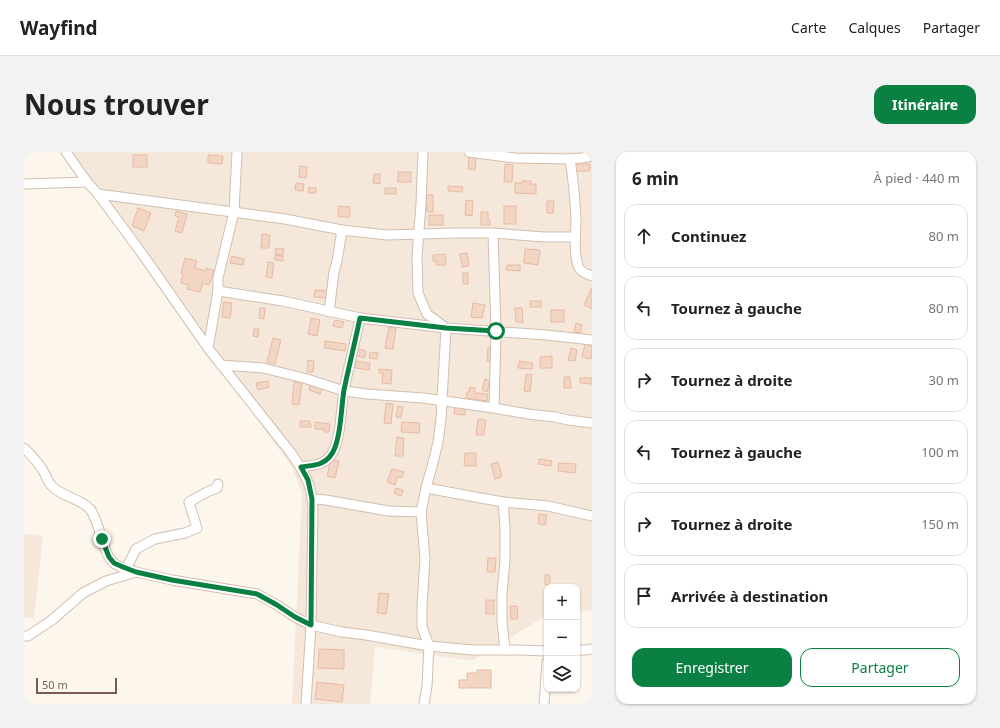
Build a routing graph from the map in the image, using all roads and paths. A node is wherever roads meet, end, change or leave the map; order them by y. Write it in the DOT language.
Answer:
graph roads {
  1 [pos="66,152"];
  2 [pos="237,152"];
  3 [pos="423,152"];
  4 [pos="469,152"];
  5 [pos="553,155"];
  6 [pos="592,156"];
  7 [pos="570,159"];
  8 [pos="87,182"];
  9 [pos="24,184"];
  10 [pos="98,194"];
  11 [pos="234,212"];
  12 [pos="342,230"];
  13 [pos="493,233"];
  14 [pos="419,234"];
  15 [pos="575,237"];
  16 [pos="592,276"];
  17 [pos="218,291"];
  18 [pos="329,312"];
  19 [pos="360,318"];
  20 [pos="446,328"];
  21 [pos="496,331"];
  22 [pos="592,340"];
  23 [pos="208,348"];
  24 [pos="221,364"];
  25 [pos="344,391"];
  26 [pos="442,401"];
  27 [pos="494,408"];
  28 [pos="592,423"];
  29 [pos="24,448"];
  30 [pos="301,467"];
  31 [pos="218,484"];
  32 [pos="426,488"];
  33 [pos="312,499"];
  34 [pos="503,502"];
  35 [pos="421,512"];
  36 [pos="592,516"];
  37 [pos="126,568"];
  38 [pos="136,572"];
  39 [pos="311,625"];
  40 [pos="24,636"];
  41 [pos="429,646"];
  42 [pos="592,649"];
  43 [pos="505,650"];
  44 [pos="580,650"];
  45 [pos="544,651"];
  46 [pos="545,692"];
  47 [pos="306,704"];
  48 [pos="424,704"];
  49 [pos="544,704"];
  1 -- 8 [label="street"];
  2 -- 11 [label="street"];
  3 -- 14 [label="street"];
  4 -- 5 [label="street"];
  5 -- 7 [label="street"];
  6 -- 7 [label="street"];
  7 -- 15 [label="street"];
  8 -- 9 [label="street"];
  8 -- 10 [label="street"];
  10 -- 11 [label="street"];
  10 -- 23 [label="street"];
  11 -- 12 [label="street"];
  11 -- 17 [label="street"];
  12 -- 14 [label="street"];
  12 -- 18 [label="street"];
  13 -- 14 [label="street"];
  13 -- 15 [label="street"];
  13 -- 21 [label="street"];
  14 -- 20 [label="street"];
  15 -- 16 [label="street"];
  17 -- 18 [label="street"];
  17 -- 23 [label="street"];
  18 -- 19 [label="street"];
  19 -- 20 [label="street"];
  19 -- 25 [label="street"];
  20 -- 21 [label="street"];
  20 -- 26 [label="street"];
  21 -- 22 [label="street"];
  21 -- 27 [label="street"];
  23 -- 24 [label="street"];
  24 -- 25 [label="street"];
  24 -- 30 [label="street"];
  25 -- 26 [label="street"];
  25 -- 30 [label="street"];
  26 -- 27 [label="street"];
  26 -- 32 [label="street"];
  27 -- 28 [label="street"];
  29 -- 37 [label="street"];
  30 -- 33 [label="street"];
  31 -- 37 [label="street"];
  32 -- 34 [label="street"];
  32 -- 35 [label="street"];
  33 -- 35 [label="street"];
  33 -- 39 [label="street"];
  34 -- 36 [label="street"];
  34 -- 43 [label="street"];
  35 -- 41 [label="street"];
  37 -- 38 [label="street"];
  38 -- 39 [label="street"];
  38 -- 40 [label="street"];
  39 -- 41 [label="street"];
  39 -- 47 [label="street"];
  41 -- 43 [label="street"];
  41 -- 48 [label="street"];
  42 -- 44 [label="street"];
  43 -- 45 [label="street"];
  46 -- 49 [label="street"];
}
